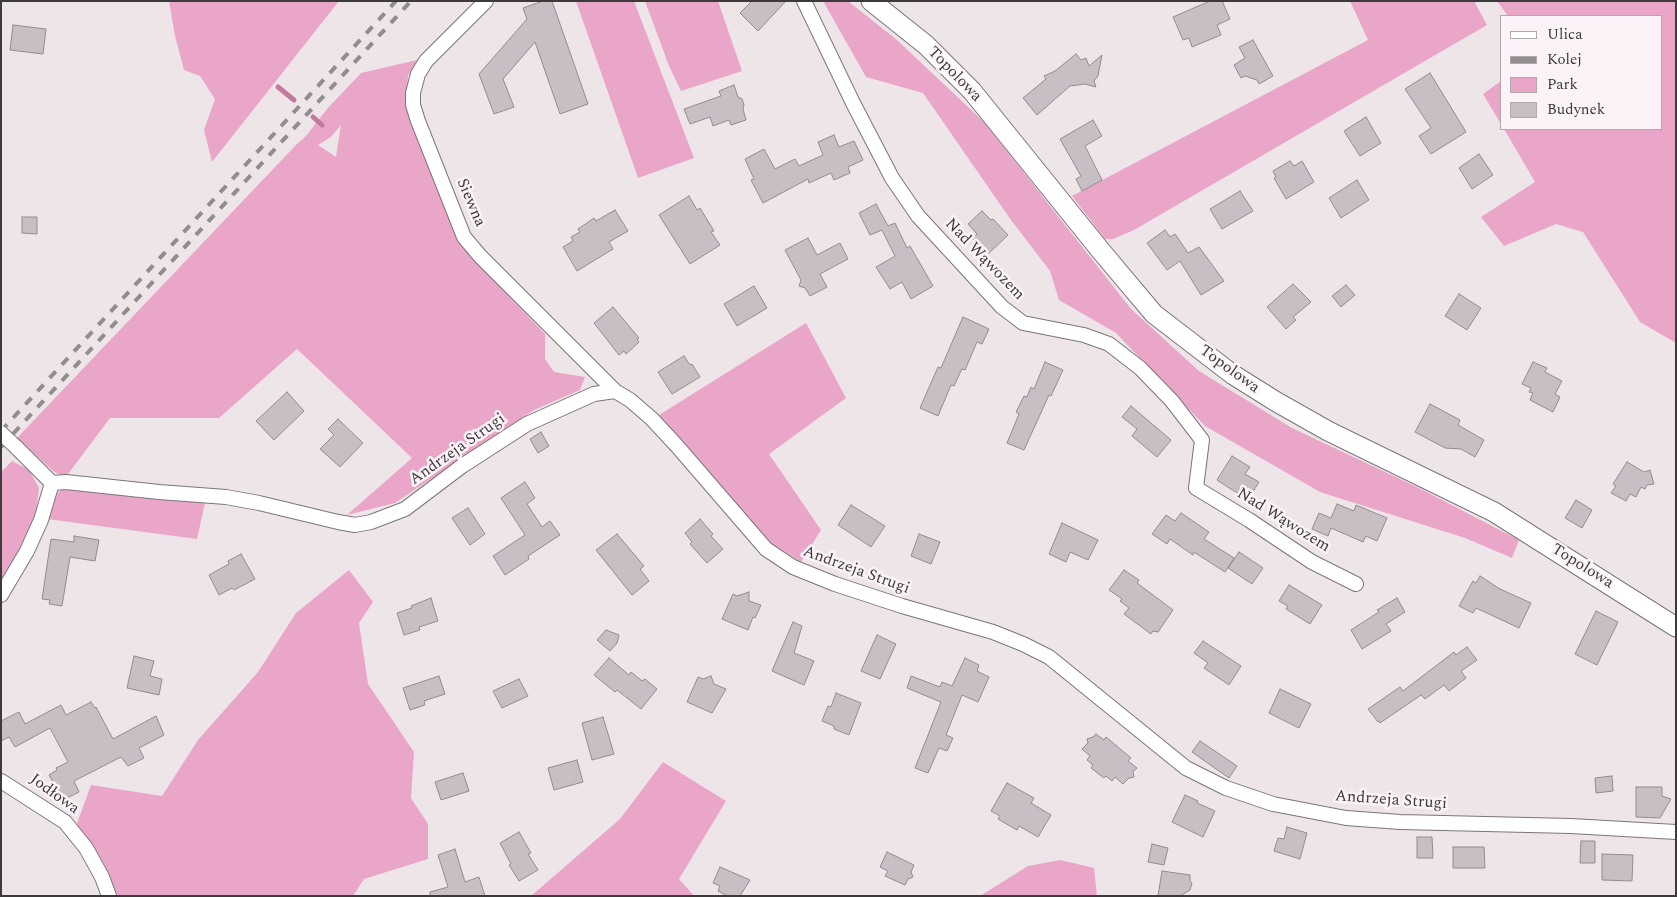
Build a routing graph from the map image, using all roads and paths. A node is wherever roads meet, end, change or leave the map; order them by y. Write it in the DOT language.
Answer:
graph roads {
  1 [pos="486,1"];
  2 [pos="804,1"];
  3 [pos="871,1"];
  4 [pos="615,391"];
  5 [pos="1,433"];
  6 [pos="52,483"];
  7 [pos="1356,584"];
  8 [pos="1,595"];
  9 [pos="1676,627"];
  10 [pos="1,781"];
  11 [pos="1676,832"];
  12 [pos="108,896"];
  1 -- 4 [label="street, Siewna"];
  2 -- 7 [label="street, Nad Wąwozem"];
  3 -- 9 [label="street, Topolowa"];
  4 -- 6 [label="street, Andrzeja Strugi"];
  4 -- 11 [label="street, Andrzeja Strugi"];
  5 -- 6 [label="street, bridge"];
  6 -- 8 [label="street"];
  10 -- 12 [label="street, Jodłowa"];
}
